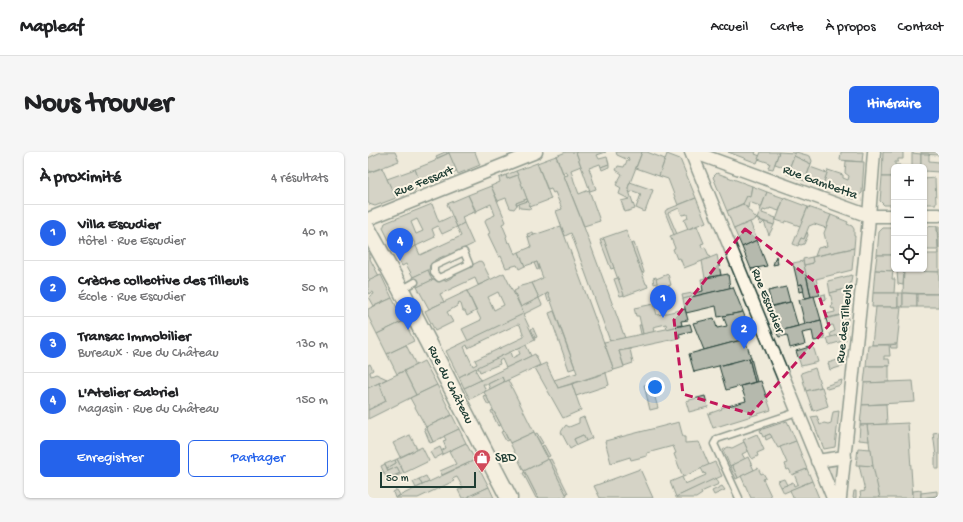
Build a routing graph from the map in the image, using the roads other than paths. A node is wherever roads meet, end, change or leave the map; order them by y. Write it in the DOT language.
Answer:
graph roads {
  1 [pos="536,152"];
  2 [pos="692,152"];
  3 [pos="874,152"];
  4 [pos="939,214"];
  5 [pos="927,215"];
  6 [pos="870,216"];
  7 [pos="891,216"];
  8 [pos="368,219"];
  9 [pos="368,230"];
  10 [pos="432,274"];
  11 [pos="415,282"];
  12 [pos="401,290"];
  13 [pos="797,412"];
  14 [pos="845,457"];
  15 [pos="817,461"];
  16 [pos="509,498"];
  17 [pos="739,498"];
  18 [pos="833,498"];
  19 [pos="840,498"];
  1 -- 8 [label="street, Rue Fessart"];
  2 -- 6 [label="street, Rue Gambetta"];
  2 -- 13 [label="street, Rue Escudier"];
  3 -- 6 [label="street, Rue des Tilleuls"];
  4 -- 5 [label="street"];
  6 -- 7 [label="street, Rue Gambetta"];
  6 -- 14 [label="street, Rue des Tilleuls"];
  9 -- 12 [label="main road, Rue du Château"];
  10 -- 10 [label="lane"];
  11 -- 12 [label="lane"];
  12 -- 16 [label="main road, Rue du Château"];
  13 -- 15 [label="street, Rue Escudier"];
  13 -- 17 [label="lane"];
  14 -- 15 [label="street"];
  14 -- 19 [label="street, Rue des Tilleuls"];
  15 -- 18 [label="street, Rue Escudier"];
}
